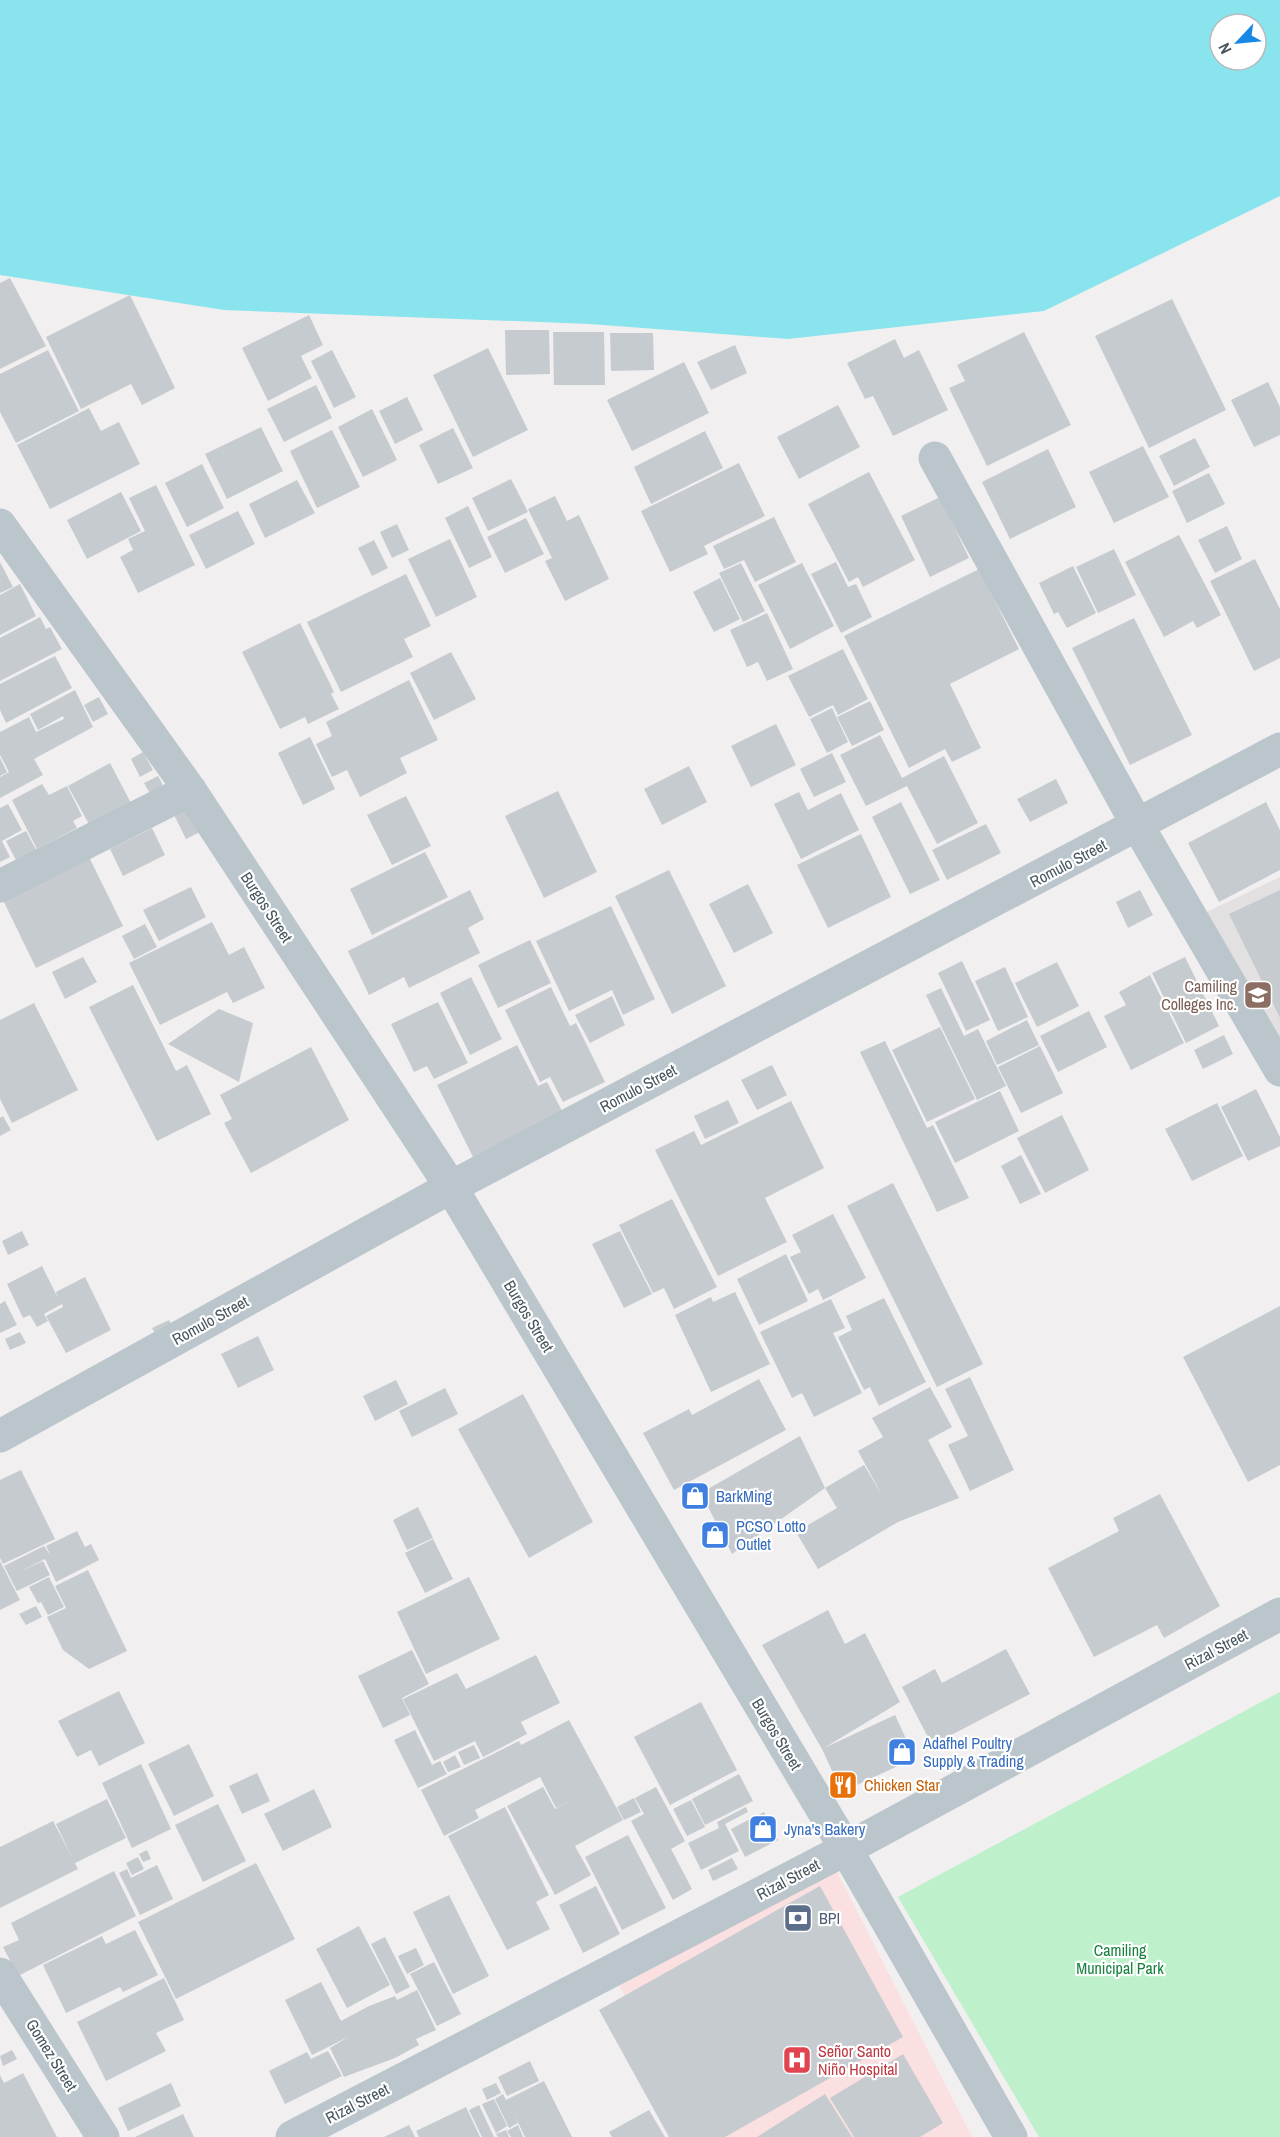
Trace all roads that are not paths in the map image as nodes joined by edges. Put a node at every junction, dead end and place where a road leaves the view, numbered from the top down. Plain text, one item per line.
1 (935, 458) dead end
2 (0, 525) edge
3 (1280, 749) edge
4 (190, 790) junction
5 (1138, 826) junction
6 (0, 886) edge
7 (1280, 1070) edge
8 (451, 1186) junction
9 (0, 1436) edge
10 (1280, 1614) edge
11 (846, 1849) junction
12 (0, 1974) edge
13 (103, 2137) edge
14 (292, 2137) edge
15 (1011, 2137) edge

1 - 5 street
2 - 4 street, Burgos Street
3 - 5 street, Romulo Street
4 - 6 street
4 - 8 street, Burgos Street
5 - 7 street
5 - 8 street, Romulo Street
8 - 9 street, Romulo Street
8 - 11 street, Burgos Street
10 - 11 street, Rizal Street
11 - 14 street, Rizal Street
11 - 15 street, Burgos Street
12 - 13 street, Gomez Street

